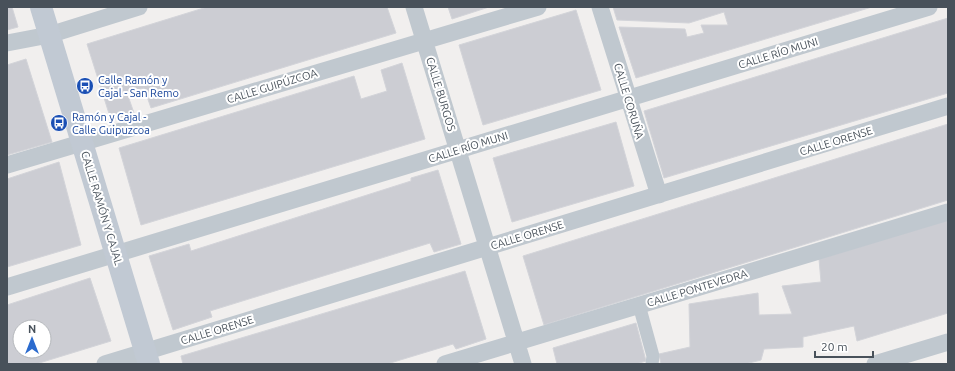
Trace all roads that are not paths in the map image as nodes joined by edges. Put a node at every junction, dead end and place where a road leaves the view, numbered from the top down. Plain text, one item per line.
1 (40, 7) edge
2 (139, 7) edge
3 (414, 7) edge
4 (538, 7) edge
5 (600, 7) edge
6 (929, 7) edge
7 (49, 35) junction
8 (424, 41) junction
9 (7, 44) edge
10 (628, 98) junction
11 (948, 106) edge
12 (82, 144) junction
13 (458, 150) junction
14 (7, 165) edge
15 (659, 195) junction
16 (948, 212) edge
17 (487, 247) junction
18 (116, 254) junction
19 (7, 287) edge
20 (639, 305) junction
21 (516, 342) junction
22 (948, 342) edge
23 (148, 358) edge
24 (105, 364) edge
25 (446, 364) edge
26 (523, 364) edge
27 (652, 364) edge
28 (875, 364) edge

1 - 7 main road, CALLE RAMÓN Y CAJAL
2 - 7 street
3 - 8 street, CALLE BURGOS
4 - 8 street, CALLE GUIPÚZCOA
5 - 10 street, CALLE CORUÑA
6 - 10 street, CALLE RÍO MUNI
7 - 9 street
7 - 12 main road, CALLE RAMÓN Y CAJAL
8 - 12 street, CALLE GUIPÚZCOA
8 - 13 street, CALLE BURGOS
10 - 13 street, CALLE RÍO MUNI
10 - 15 street, CALLE CORUÑA
11 - 15 street, CALLE ORENSE
12 - 14 street, CALLE GUIPÚZCOA
12 - 18 main road, CALLE RAMÓN Y CAJAL
13 - 17 street, CALLE BURGOS
13 - 18 street, CALLE RÍO MUNI
15 - 17 street, CALLE ORENSE
16 - 20 street, CALLE PONTEVEDRA
17 - 21 street, CALLE BURGOS
17 - 23 street, CALLE ORENSE
18 - 19 street, CALLE RÍO MUNI
18 - 23 main road, CALLE RAMÓN Y CAJAL
20 - 21 street, CALLE PONTEVEDRA
20 - 27 street
21 - 25 street, CALLE PONTEVEDRA
21 - 26 street, CALLE BURGOS
22 - 28 street
23 - 24 street, CALLE ORENSE

